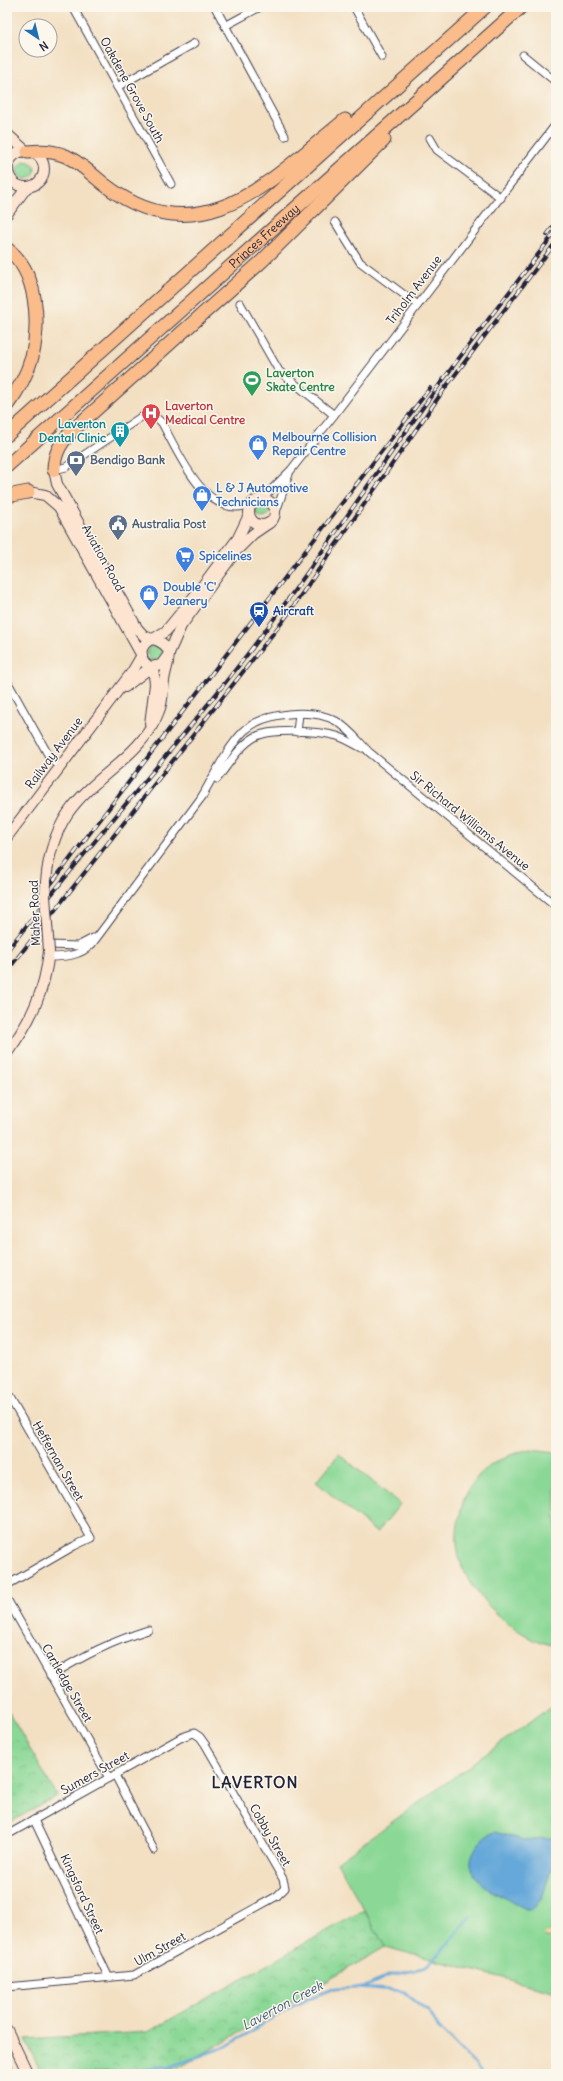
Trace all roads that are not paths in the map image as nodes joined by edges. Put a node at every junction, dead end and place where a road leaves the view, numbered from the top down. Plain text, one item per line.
1 (74, 7) edge
2 (215, 7) edge
3 (260, 7) edge
4 (354, 7) edge
5 (485, 7) edge
6 (521, 7) edge
7 (225, 26) junction
8 (195, 43) dead end
9 (475, 48) junction
10 (523, 55) dead end
11 (430, 56) junction
12 (382, 57) dead end
13 (556, 82) edge
14 (117, 86) junction
15 (556, 124) edge
16 (7, 134) edge
17 (285, 136) dead end
18 (430, 138) dead end
19 (28, 152) junction
20 (7, 169) edge
21 (171, 184) dead end
22 (27, 187) junction
23 (501, 198) junction
24 (7, 214) edge
25 (335, 222) dead end
26 (7, 249) edge
27 (240, 303) dead end
28 (418, 305) junction
29 (7, 405) edge
30 (334, 415) junction
31 (7, 435) edge
32 (7, 466) edge
33 (54, 470) junction
34 (291, 470) junction
35 (28, 492) joint
36 (7, 496) edge
37 (262, 499) junction
38 (247, 511) junction
39 (78, 519) junction
40 (272, 519) junction
41 (71, 528) junction
42 (111, 591) junction
43 (153, 639) junction
44 (169, 654) junction
45 (142, 655) junction
46 (152, 667) junction
47 (7, 681) edge
48 (108, 703) junction
49 (299, 714) junction
50 (150, 728) junction
51 (297, 732) junction
52 (370, 752) junction
53 (60, 768) junction
54 (201, 798) junction
55 (7, 837) edge
56 (556, 906) edge
57 (102, 930) junction
58 (50, 950) junction
59 (7, 1053) edge
60 (7, 1393) edge
61 (7, 1585) edge
62 (7, 1599) edge
63 (148, 1630) dead end
64 (50, 1676) junction
65 (194, 1734) joint
66 (112, 1777) junction
67 (34, 1820) junction
68 (7, 1835) edge
69 (154, 1850) dead end
70 (285, 1888) joint
71 (109, 1978) junction
72 (7, 1987) edge
73 (7, 2030) edge
74 (26, 2070) edge

1 - 14 street, Oakdene Grove South
2 - 7 street
3 - 7 street
4 - 12 street
5 - 11 highway, Princes Freeway
6 - 9 highway, Princes Freeway
7 - 17 street
8 - 14 street
9 - 32 highway, Princes Freeway
9 - 33 highway
10 - 13 street
11 - 19 highway
11 - 31 highway, Princes Freeway
14 - 21 street, Oakdene Grove South
15 - 23 street, Triholm Avenue
16 - 19 street
18 - 23 street
19 - 20 street
19 - 22 street
20 - 22 street
22 - 24 street
23 - 28 street, Triholm Avenue
25 - 28 street
26 - 29 highway
27 - 30 street
28 - 30 street, Triholm Avenue
30 - 34 street, Triholm Avenue
33 - 38 street
33 - 39 street, Aviation Road
34 - 37 street, Triholm Avenue
34 - 40 street, Triholm Avenue
35 - 36 highway
35 - 41 street, Aviation Road
37 - 38 street
37 - 40 street
38 - 40 street
38 - 43 street
39 - 41 street
39 - 42 street, Aviation Road
40 - 44 street
41 - 42 street, Aviation Road
42 - 43 street, Aviation Road
42 - 45 street, Aviation Road
43 - 44 street
43 - 45 street
44 - 46 street
44 - 50 street, Maher Road
45 - 46 street
45 - 48 street, Railway Avenue
46 - 48 street, Railway Avenue
46 - 50 street, Maher Road
47 - 53 street
48 - 53 street, Railway Avenue
49 - 51 street
49 - 52 street, Sir Richard Williams Avenue
49 - 54 street, Sir Richard Williams Avenue
50 - 58 street, Maher Road, bridge
51 - 52 street, Sir Richard Williams Avenue
51 - 54 street, Sir Richard Williams Avenue
52 - 56 street, Sir Richard Williams Avenue
53 - 55 street, Railway Avenue
54 - 57 street, Sir Richard Williams Avenue
57 - 58 street, Sir Richard Williams Avenue
57 - 58 street, Sir Richard Williams Avenue
58 - 59 street, Maher Road
60 - 61 street, Heffernan Street
62 - 64 street, Cartledge Street
63 - 64 street
64 - 66 street, Cartledge Street
65 - 66 street, Sumers Street
65 - 70 street, Cobby Street
66 - 67 street, Sumers Street
66 - 69 street, Cartledge Street
67 - 68 street, Sumers Street
67 - 71 street, Kingsford Street
70 - 71 street, Ulm Street
71 - 72 street, Ulm Street
73 - 74 street

